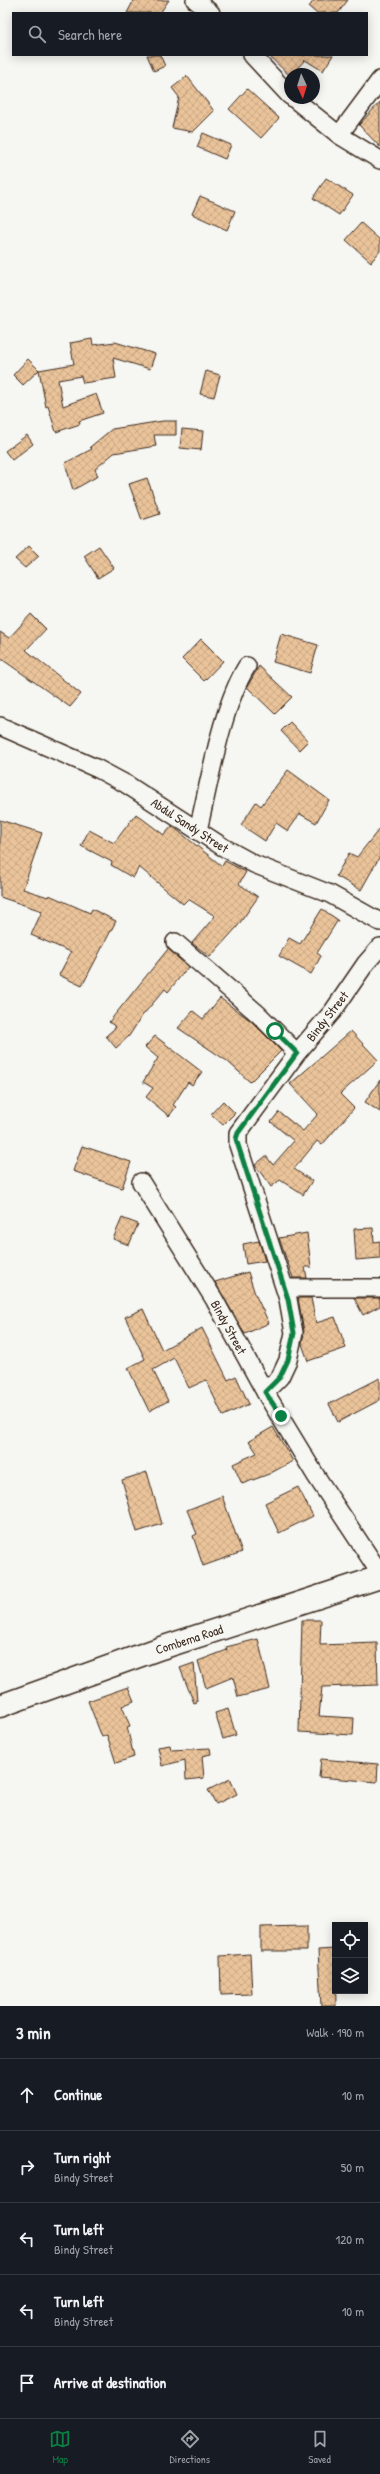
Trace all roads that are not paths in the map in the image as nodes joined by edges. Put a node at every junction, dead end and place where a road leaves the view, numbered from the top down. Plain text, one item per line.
1 (195, 0) edge
2 (210, 12) edge
3 (253, 56) edge
4 (380, 80) edge
5 (284, 89) edge
6 (301, 104) edge
7 (339, 135) junction
8 (380, 160) edge
9 (247, 666) dead end
10 (0, 726) edge
11 (198, 830) junction
12 (380, 922) edge
13 (175, 942) dead end
14 (380, 947) edge
15 (297, 1053) junction
16 (141, 1182) dead end
17 (285, 1288) junction
18 (380, 1288) edge
19 (265, 1392) junction
20 (380, 1573) edge
21 (380, 1577) edge
22 (0, 1706) edge

1 - 2 street
3 - 5 street
4 - 7 street
6 - 7 street
7 - 8 street
9 - 11 street
10 - 11 street, Abdul Sandy Street
11 - 12 street, Abdul Sandy Street
13 - 15 street
14 - 15 street, Bindy Street
15 - 17 street, Bindy Street
16 - 19 street, Bindy Street
17 - 18 street
17 - 19 street, Bindy Street
19 - 20 street, Bindy Street
21 - 22 street, Combema Road

